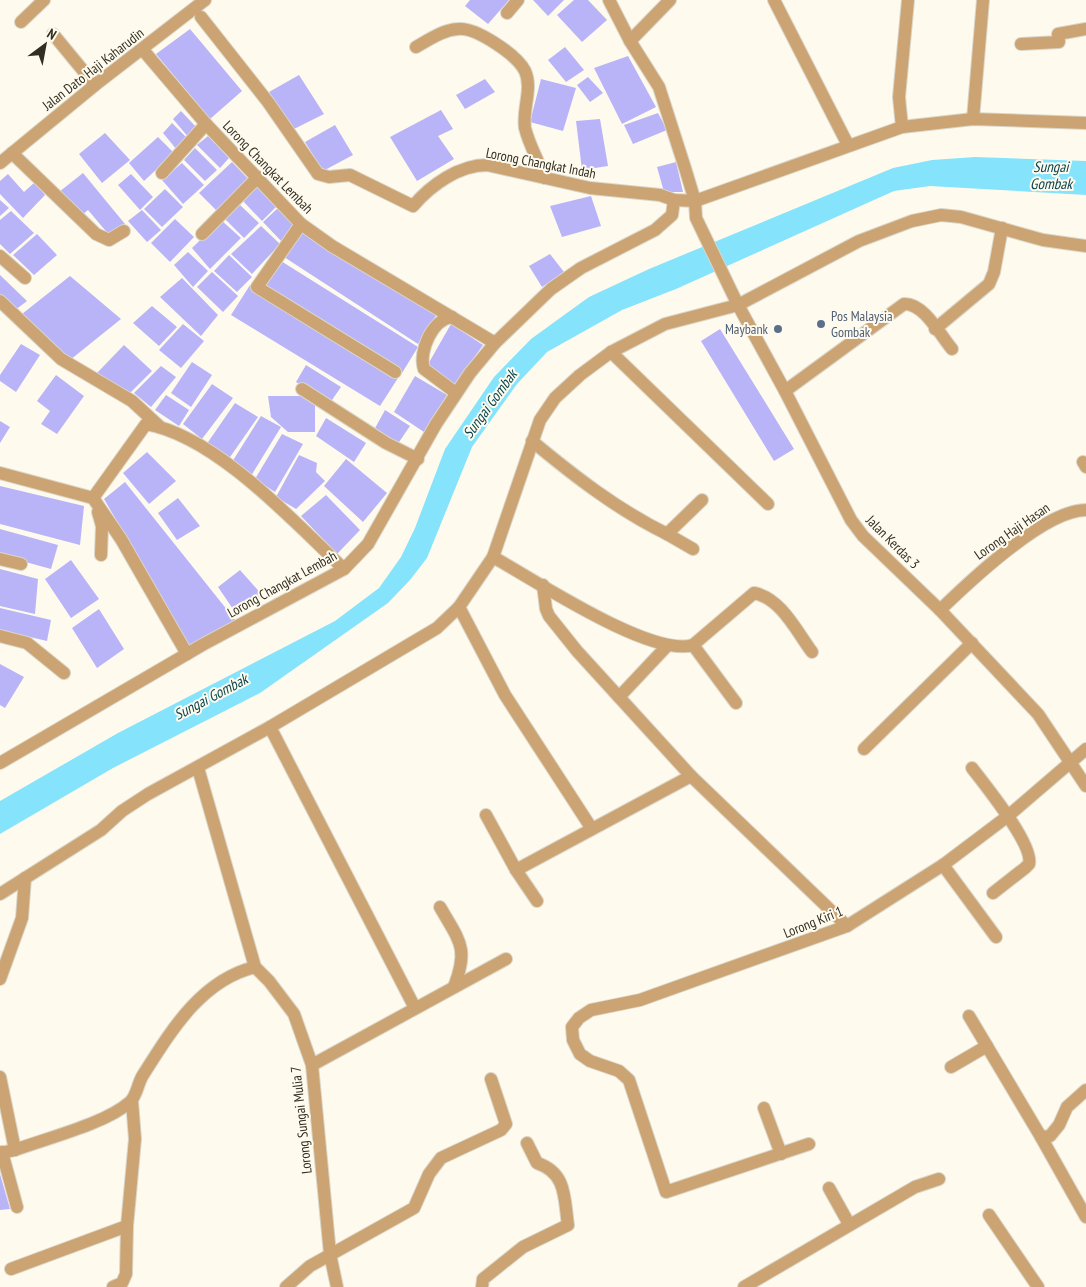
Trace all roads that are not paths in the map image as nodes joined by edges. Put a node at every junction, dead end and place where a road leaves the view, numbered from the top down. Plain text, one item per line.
1 (44, 0) edge
2 (205, 0) edge
3 (518, 0) edge
4 (608, 0) edge
5 (670, 0) edge
6 (774, 0) edge
7 (908, 0) edge
8 (983, 0) edge
9 (194, 9) edge
10 (507, 12) dead end
11 (21, 22) dead end
12 (1086, 29) edge
13 (52, 34) dead end
14 (630, 41) junction
15 (1020, 44) dead end
16 (416, 47) dead end
17 (143, 50) junction
18 (95, 85) junction
19 (973, 119) junction
20 (1086, 123) edge
21 (206, 124) junction
22 (902, 127) junction
23 (848, 145) junction
24 (12, 153) junction
25 (0, 163) edge
26 (162, 174) dead end
27 (258, 178) junction
28 (545, 178) junction
29 (674, 200) junction
30 (695, 201) junction
31 (301, 224) junction
32 (1002, 228) junction
33 (124, 231) dead end
34 (202, 234) dead end
35 (1086, 246) edge
36 (0, 256) edge
37 (25, 278) dead end
38 (0, 301) edge
39 (738, 305) junction
40 (452, 317) junction
41 (936, 329) junction
42 (495, 343) junction
43 (952, 349) dead end
44 (611, 352) junction
45 (395, 372) dead end
46 (302, 389) dead end
47 (785, 392) junction
48 (456, 393) junction
49 (160, 427) junction
50 (532, 440) junction
51 (418, 459) junction
52 (0, 473) edge
53 (93, 498) junction
54 (702, 500) dead end
55 (768, 504) dead end
56 (1086, 510) edge
57 (667, 534) junction
58 (693, 549) dead end
59 (101, 555) dead end
60 (493, 557) junction
61 (0, 559) edge
62 (21, 564) dead end
63 (344, 570) junction
64 (543, 585) junction
65 (459, 607) junction
66 (940, 610) junction
67 (0, 636) edge
68 (972, 643) junction
69 (667, 646) junction
70 (693, 646) junction
71 (812, 652) dead end
72 (187, 654) junction
73 (64, 674) dead end
74 (619, 698) junction
75 (736, 703) dead end
76 (270, 727) junction
77 (864, 749) dead end
78 (1086, 749) edge
79 (1069, 762) junction
80 (0, 763) edge
81 (198, 768) junction
82 (972, 768) dead end
83 (691, 776) junction
84 (1086, 786) edge
85 (486, 815) dead end
86 (1008, 816) junction
87 (592, 829) junction
88 (943, 865) junction
89 (516, 870) junction
90 (25, 878) junction
91 (993, 893) dead end
92 (0, 894) edge
93 (537, 901) dead end
94 (440, 907) dead end
95 (847, 926) junction
96 (996, 938) dead end
97 (506, 959) dead end
98 (255, 967) junction
99 (0, 979) edge
100 (454, 987) junction
101 (415, 1008) junction
102 (969, 1016) dead end
103 (987, 1046) junction
104 (312, 1065) junction
105 (951, 1067) dead end
106 (0, 1077) edge
107 (491, 1079) dead end
108 (1086, 1090) edge
109 (132, 1101) junction
110 (764, 1108) dead end
111 (1041, 1137) junction
112 (527, 1143) dead end
113 (810, 1144) dead end
114 (6, 1152) edge
115 (781, 1154) junction
116 (939, 1179) dead end
117 (829, 1188) dead end
118 (17, 1207) dead end
119 (989, 1215) dead end
120 (1086, 1218) edge
121 (849, 1224) junction
122 (127, 1226) junction
123 (330, 1254) junction
124 (11, 1269) dead end
125 (113, 1287) edge
126 (286, 1287) edge
127 (337, 1287) edge
128 (482, 1287) edge
129 (744, 1287) edge
130 (1038, 1287) edge

1 - 11 street
2 - 9 street, Jalan Dato Haji Kaharudin
3 - 10 street
4 - 14 street
5 - 14 street
6 - 23 street
7 - 22 street
8 - 19 street
9 - 17 street, Jalan Dato Haji Kaharudin
9 - 28 street, Lorong Changkat Indah
12 - 15 street
13 - 18 street
14 - 30 street
16 - 28 street
17 - 18 street, Jalan Dato Haji Kaharudin
17 - 21 street, Lorong Changkat Lembah
18 - 24 street, Jalan Dato Haji Kaharudin
19 - 20 street
19 - 22 street
21 - 26 street
21 - 27 street, Lorong Changkat Lembah
22 - 23 street
23 - 30 street
24 - 25 street, Jalan Dato Haji Kaharudin
24 - 33 street
27 - 31 street, Lorong Changkat Lembah
27 - 34 street
28 - 29 street, Lorong Changkat Indah
29 - 30 street, Lorong Changkat Indah
29 - 42 street, Lorong Changkat Lembah
30 - 39 street, Jalan Kerdas 3
31 - 40 street, Lorong Changkat Lembah
31 - 45 street
32 - 35 street
32 - 39 street
32 - 41 street
36 - 37 street
38 - 49 street
39 - 44 street
39 - 47 street, Jalan Kerdas 3
40 - 42 street, Lorong Changkat Lembah
40 - 48 street
41 - 43 street
41 - 47 street
42 - 48 street, Lorong Changkat Lembah
44 - 50 street
44 - 55 street
46 - 51 street
47 - 66 street, Jalan Kerdas 3
48 - 51 street, Lorong Changkat Lembah
49 - 53 street
49 - 63 street
50 - 57 street
50 - 60 street
51 - 63 street, Lorong Changkat Lembah
52 - 53 street
53 - 59 street
53 - 72 street
54 - 57 street
56 - 66 street, Lorong Haji Hasan
57 - 58 street
60 - 64 street
60 - 65 street
61 - 62 street
63 - 72 street, Lorong Changkat Lembah
64 - 69 street
64 - 74 street
65 - 76 street
65 - 87 street
66 - 68 street, Jalan Kerdas 3
67 - 73 street
68 - 77 street
68 - 79 street, Jalan Kerdas 3
69 - 70 street
69 - 74 street
70 - 71 street
70 - 75 street
72 - 80 street, Lorong Changkat Lembah
74 - 83 street
76 - 81 street
76 - 101 street
78 - 79 street, Lorong Kiri 1
79 - 84 street, Jalan Kerdas 3
79 - 86 street, Lorong Kiri 1
81 - 90 street
81 - 98 street
82 - 86 street
83 - 87 street
83 - 95 street
85 - 89 street
86 - 88 street, Lorong Kiri 1
86 - 91 street
87 - 89 street
88 - 95 street, Lorong Kiri 1
88 - 96 street
89 - 93 street
90 - 92 street
90 - 99 street
94 - 100 street
95 - 115 street, Lorong Kiri 1
97 - 100 street
98 - 104 street, Lorong Sungai Mulia 7
98 - 109 street
100 - 101 street
101 - 104 street
102 - 103 street
103 - 105 street
103 - 111 street
104 - 123 street, Lorong Sungai Mulia 7
106 - 114 street
107 - 123 street
108 - 111 street
109 - 114 street
109 - 122 street
110 - 115 street
111 - 120 street
112 - 128 street
113 - 115 street
114 - 118 street
116 - 121 street
117 - 121 street
119 - 130 street
121 - 129 street
122 - 124 street
122 - 125 street
123 - 126 street
123 - 127 street, Lorong Sungai Mulia 7

